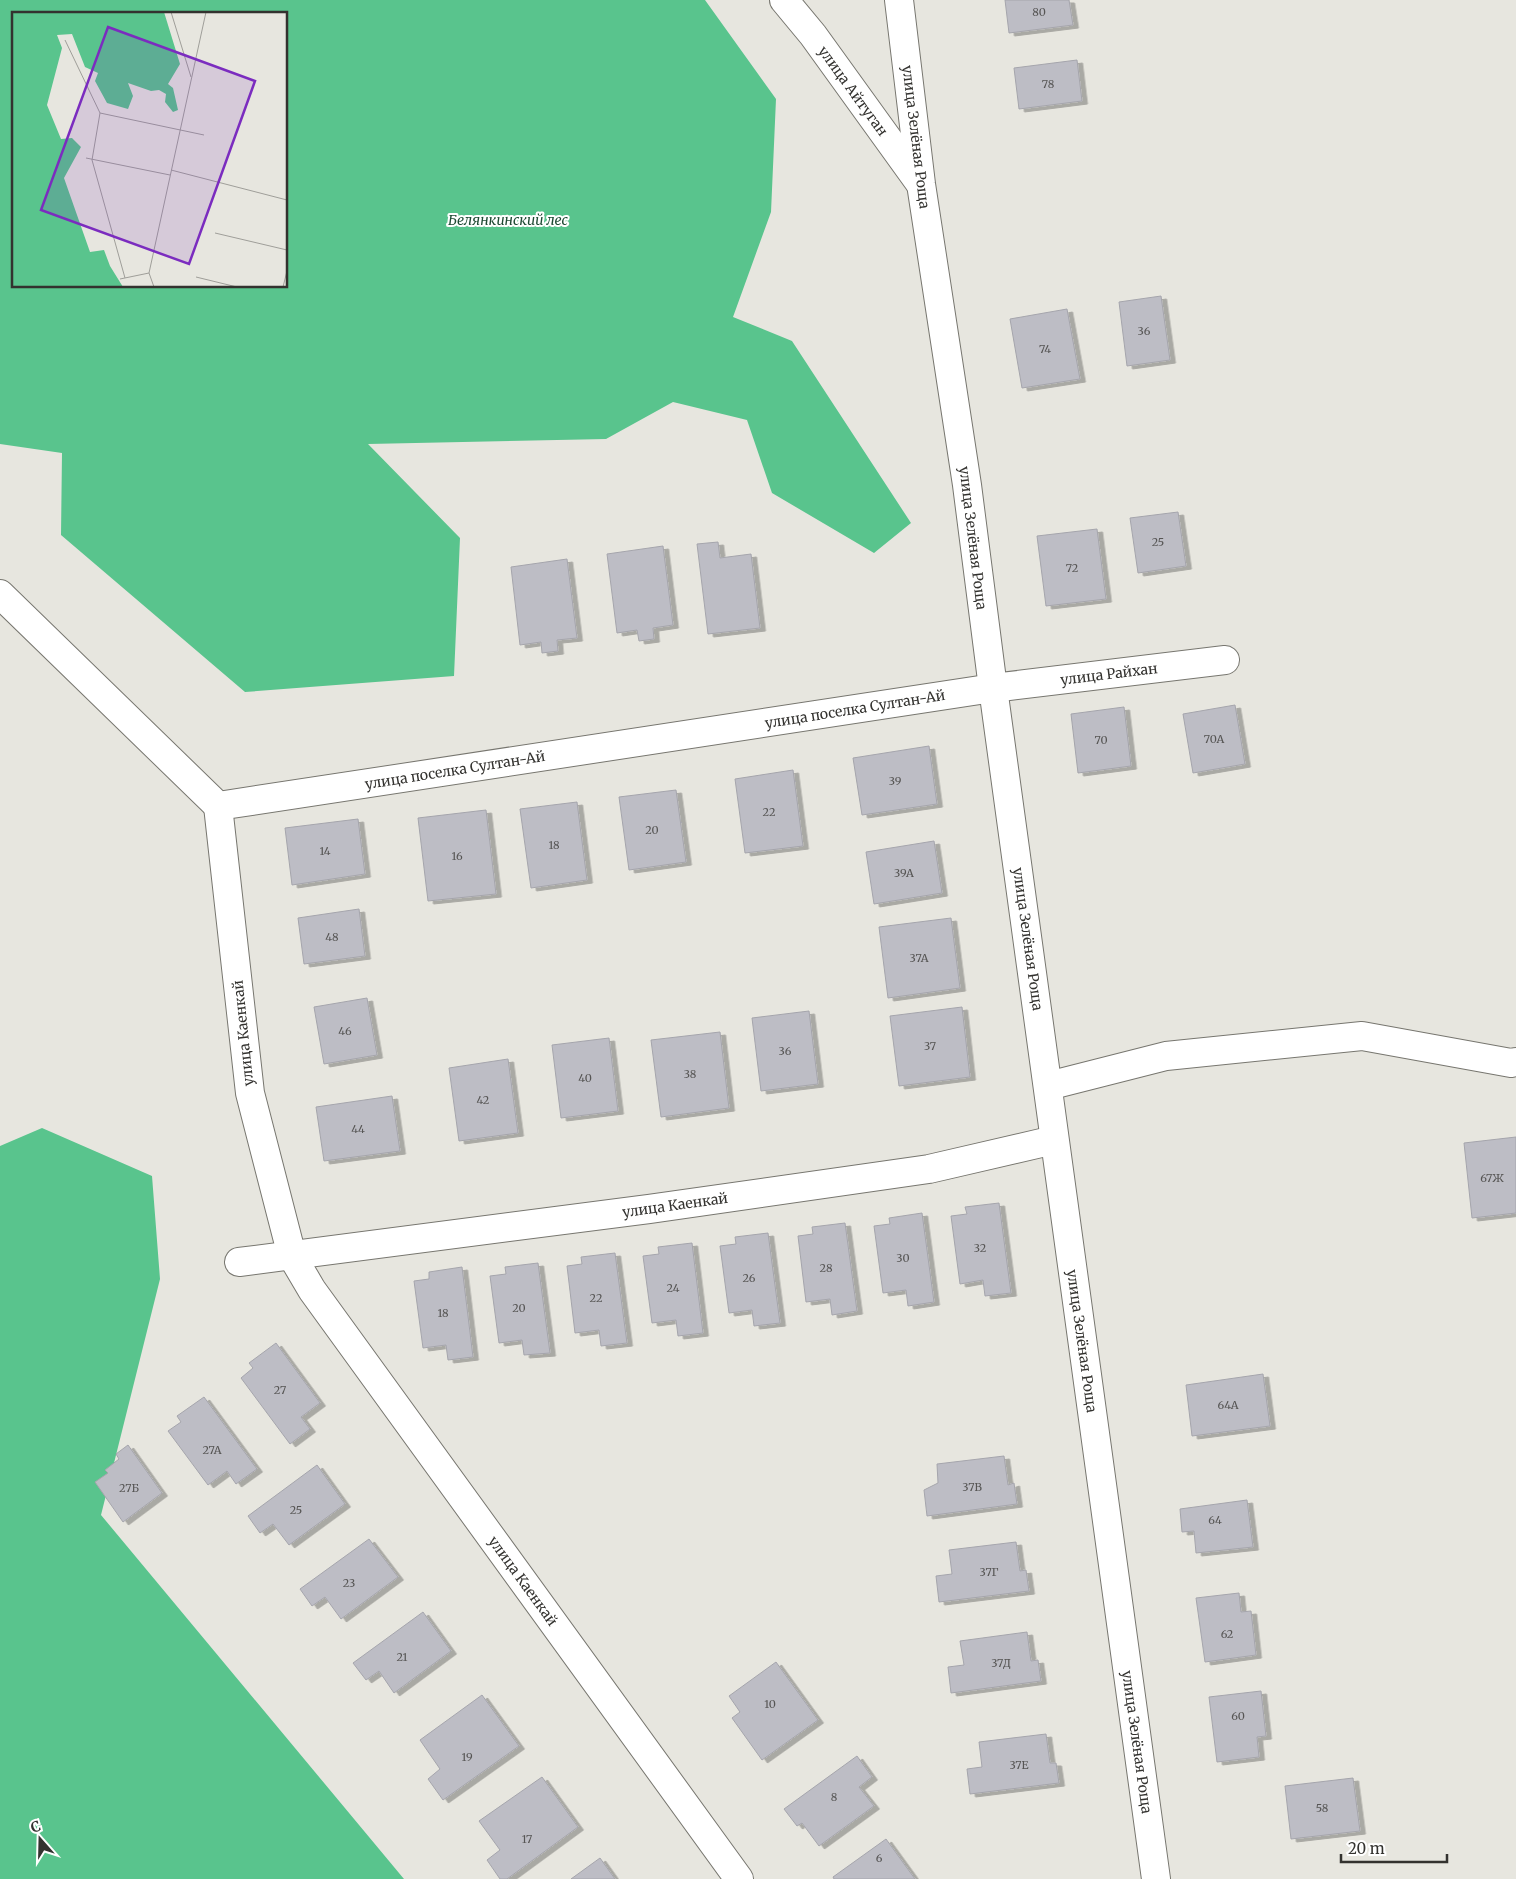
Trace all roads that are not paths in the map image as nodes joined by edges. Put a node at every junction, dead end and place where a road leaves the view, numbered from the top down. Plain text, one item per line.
1 (784, 0) edge
2 (899, 0) edge
3 (921, 184) junction
4 (0, 594) edge
5 (1225, 660) dead end
6 (992, 688) junction
7 (218, 806) junction
8 (1516, 1062) edge
9 (1048, 1086) junction
10 (1054, 1140) junction
11 (292, 1256) junction
12 (239, 1262) dead end
13 (738, 1879) edge
14 (1156, 1879) edge

1 - 3 street, улица Айтуган
2 - 3 street, улица Зелёная Роща
3 - 6 street, улица Зелёная Роща
4 - 7 street
5 - 6 street, улица Райхан
6 - 7 street, улица поселка Султан-Ай
6 - 9 street, улица Зелёная Роща
7 - 11 street, улица Каенкай
8 - 9 street
9 - 10 street, улица Зелёная Роща
10 - 11 street, улица Каенкай
10 - 14 street, улица Зелёная Роща
11 - 12 street, улица Каенкай
11 - 13 street, улица Каенкай

